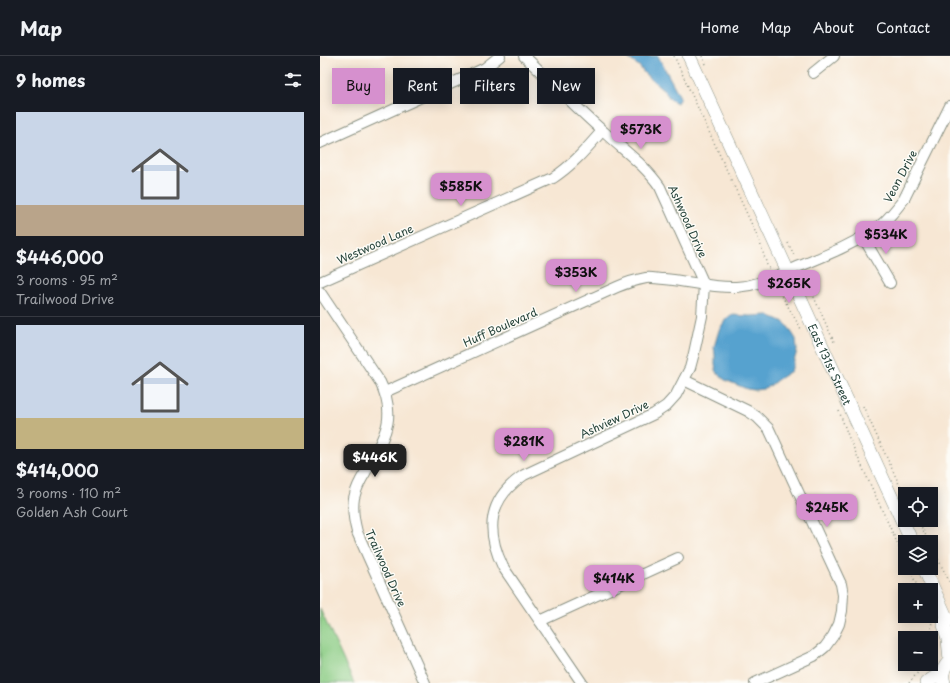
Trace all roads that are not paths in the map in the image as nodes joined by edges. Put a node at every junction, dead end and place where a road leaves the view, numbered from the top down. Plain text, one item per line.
1 (500, 56) edge
2 (524, 56) edge
3 (689, 56) edge
4 (834, 56) edge
5 (813, 73) dead end
6 (950, 106) edge
7 (602, 131) junction
8 (320, 143) edge
9 (863, 237) junction
10 (788, 271) junction
11 (320, 282) edge
12 (890, 283) dead end
13 (704, 284) junction
14 (320, 292) edge
15 (684, 380) junction
16 (385, 392) junction
17 (909, 535) edge
18 (678, 558) dead end
19 (927, 575) edge
20 (948, 618) edge
21 (540, 621) junction
22 (947, 669) edge
23 (425, 683) edge
24 (582, 683) edge
25 (755, 683) edge
26 (926, 683) edge

1 - 8 street
2 - 7 street, Ashwood Drive
3 - 10 street, East 131st Street
4 - 5 street
6 - 9 street, Veon Drive
7 - 11 street, Westwood Lane
7 - 13 street, Ashwood Drive
9 - 10 street, Veon Drive
9 - 12 street
10 - 13 street, Huff Boulevard
10 - 17 street, East 131st Street
13 - 15 street, Ashview Drive
13 - 16 street, Huff Boulevard
14 - 16 street, Trailwood Drive
15 - 21 street, Ashview Drive
15 - 25 street
16 - 23 street, Trailwood Drive
18 - 21 street
19 - 20 street
20 - 22 street
21 - 24 street, Ashview Drive
22 - 26 street

